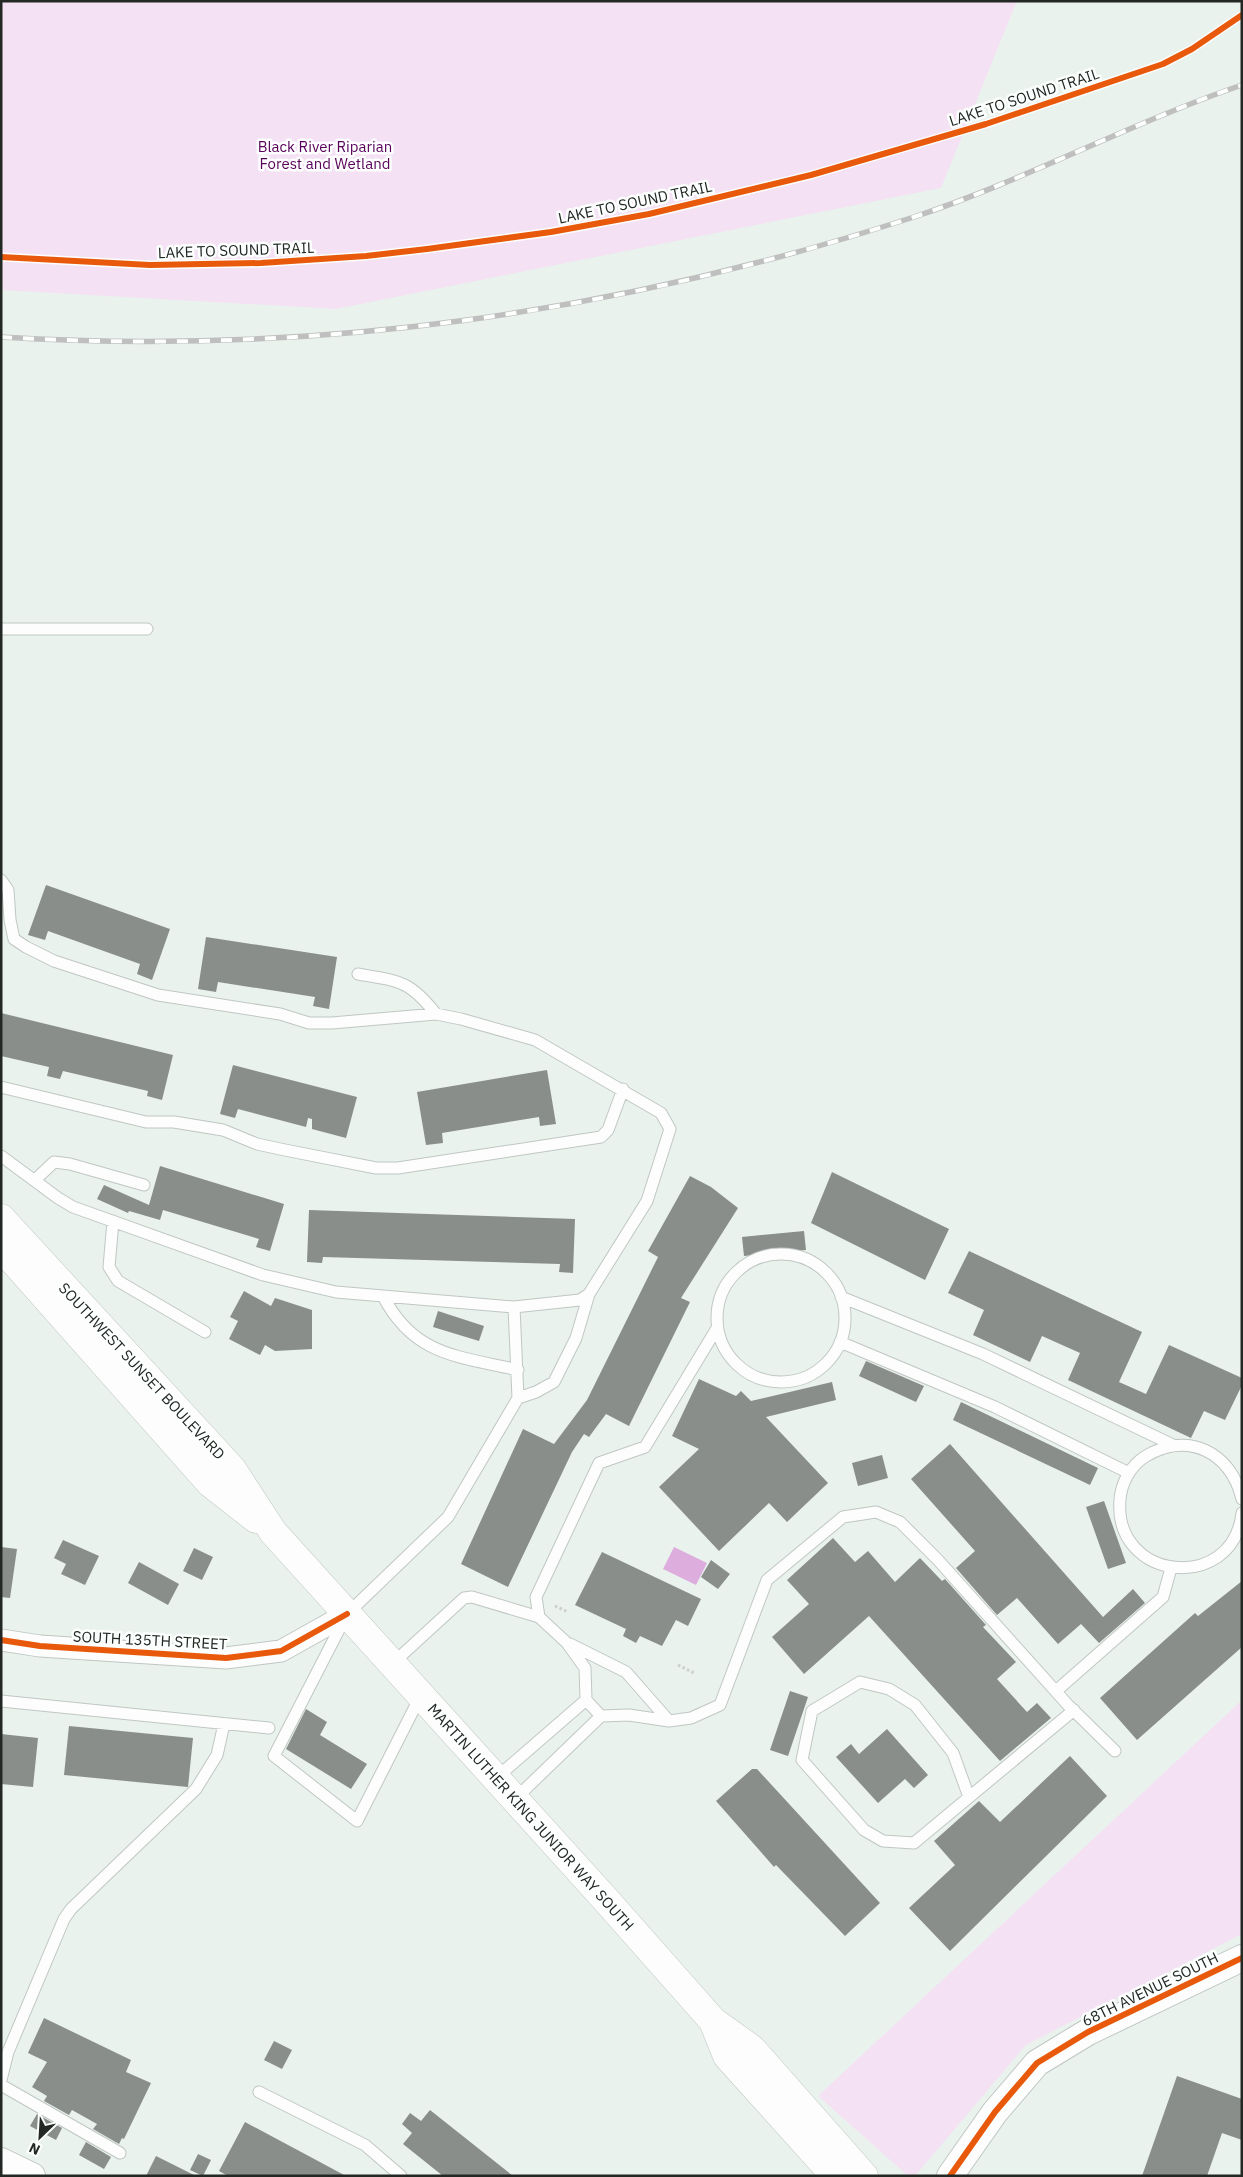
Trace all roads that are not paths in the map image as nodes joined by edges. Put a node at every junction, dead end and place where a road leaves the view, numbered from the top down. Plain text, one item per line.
1 (1, 629) edge
2 (147, 629) dead end
3 (1, 880) edge
4 (358, 974) dead end
5 (436, 1014) junction
6 (1, 1087) edge
7 (623, 1090) junction
8 (1, 1156) edge
9 (35, 1180) junction
10 (144, 1185) dead end
11 (1, 1218) edge
12 (113, 1221) junction
13 (1, 1247) edge
14 (589, 1294) junction
15 (383, 1296) junction
16 (841, 1297) junction
17 (514, 1307) junction
18 (717, 1328) junction
19 (205, 1332) dead end
20 (840, 1342) junction
21 (518, 1370) junction
22 (518, 1398) junction
23 (1173, 1445) junction
24 (1129, 1473) junction
25 (1242, 1499) edge
26 (1242, 1513) edge
27 (273, 1532) junction
28 (1171, 1568) junction
29 (347, 1614) junction
30 (539, 1617) junction
31 (1, 1640) edge
32 (568, 1643) junction
33 (392, 1664) junction
34 (1056, 1692) junction
35 (421, 1695) junction
36 (586, 1700) junction
37 (1, 1701) edge
38 (1074, 1710) junction
39 (601, 1716) junction
40 (669, 1721) junction
41 (224, 1724) junction
42 (269, 1728) dead end
43 (1115, 1751) dead end
44 (496, 1778) junction
45 (969, 1797) junction
46 (515, 1799) junction
47 (1242, 1958) edge
48 (713, 2021) junction
49 (1, 2080) edge
50 (1, 2085) edge
51 (259, 2092) dead end
52 (120, 2153) dead end
53 (1, 2161) edge
54 (32, 2176) edge
55 (401, 2176) edge
56 (835, 2176) edge
57 (864, 2176) edge
58 (950, 2176) edge

1 - 2 lane
3 - 5 lane
4 - 5 lane
5 - 7 lane
6 - 7 lane
7 - 14 lane
8 - 9 lane
9 - 10 lane
9 - 12 lane
11 - 27 main road, SOUTHWEST SUNSET BOULEVARD
12 - 15 lane
12 - 19 lane
13 - 27 main road, SOUTHWEST SUNSET BOULEVARD
14 - 17 lane
14 - 22 lane
15 - 17 lane
15 - 21 lane
16 - 18 lane
16 - 20 lane
16 - 23 lane
17 - 21 lane
18 - 20 lane
18 - 30 lane
20 - 24 lane
21 - 22 lane
22 - 29 lane
23 - 24 lane
23 - 25 lane
24 - 28 lane
26 - 28 lane
27 - 29 main road, SOUTHWEST SUNSET BOULEVARD
28 - 34 lane
29 - 31 street, SOUTH 135TH STREET
29 - 33 main road, MARTIN LUTHER KING JUNIOR WAY SOUTH
29 - 35 lane
30 - 32 lane
30 - 33 lane
32 - 36 lane
32 - 40 lane
33 - 35 main road, MARTIN LUTHER KING JUNIOR WAY SOUTH
34 - 38 lane
34 - 40 lane
35 - 44 main road, MARTIN LUTHER KING JUNIOR WAY SOUTH
36 - 39 lane
36 - 44 lane
37 - 41 lane
38 - 43 lane
38 - 45 lane
39 - 40 lane
39 - 46 lane
41 - 42 lane
41 - 49 lane
44 - 46 main road, MARTIN LUTHER KING JUNIOR WAY SOUTH
45 - 45 lane
46 - 48 main road, MARTIN LUTHER KING JUNIOR WAY SOUTH
47 - 58 street, 68TH AVENUE SOUTH
48 - 56 main road, MARTIN LUTHER KING JUNIOR WAY SOUTH
48 - 57 main road, MARTIN LUTHER KING JUNIOR WAY SOUTH
50 - 52 lane
51 - 55 lane
53 - 54 street

